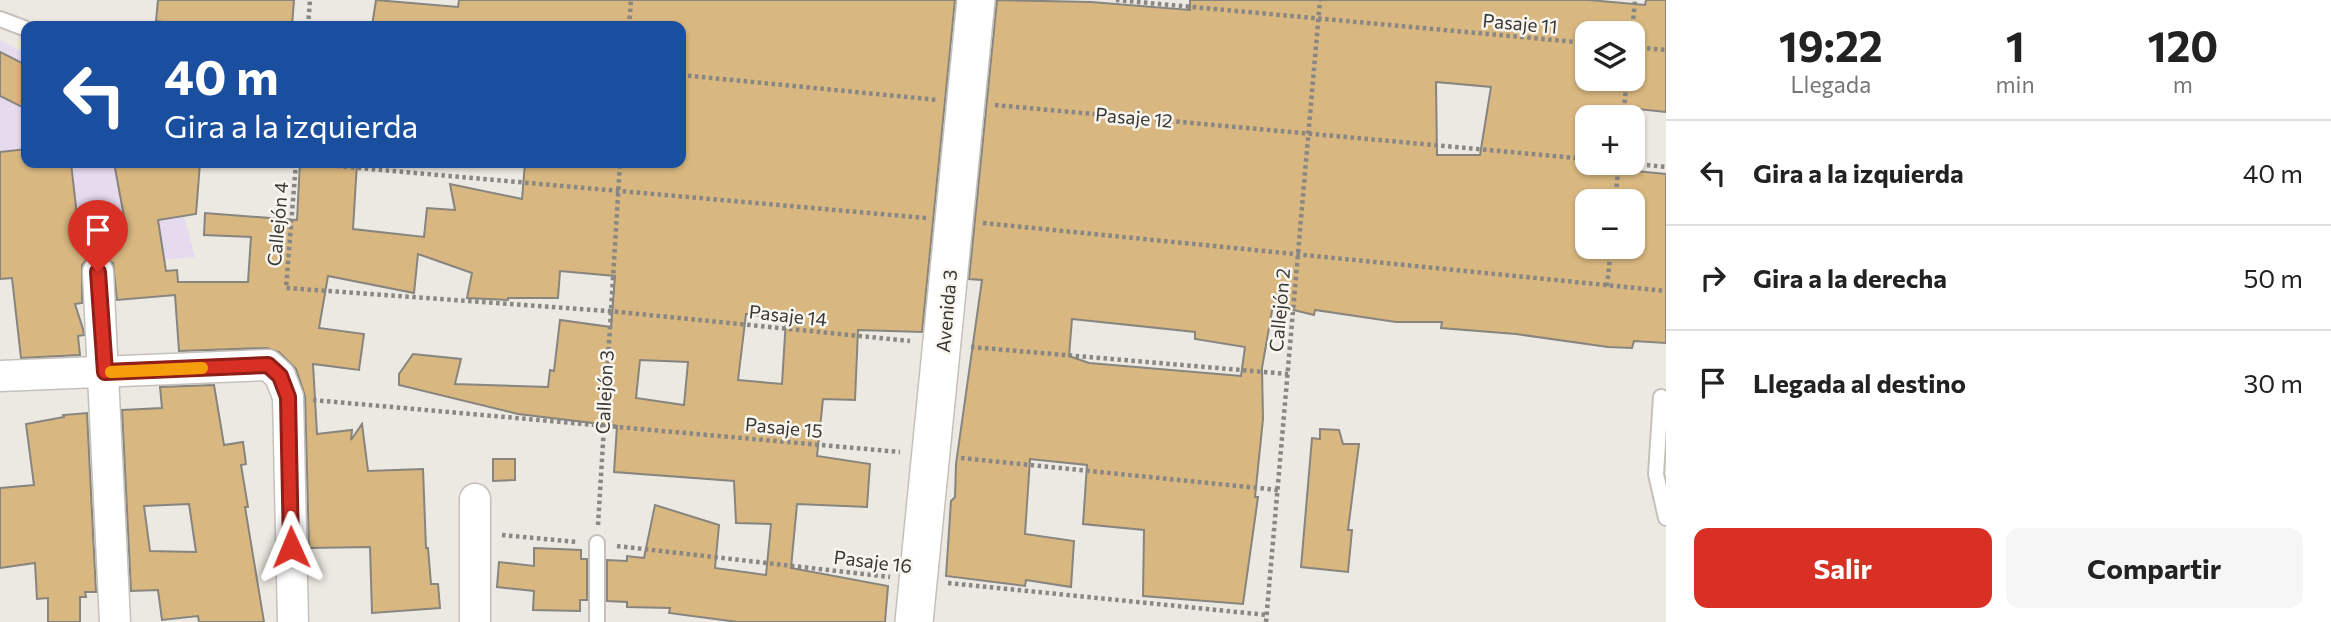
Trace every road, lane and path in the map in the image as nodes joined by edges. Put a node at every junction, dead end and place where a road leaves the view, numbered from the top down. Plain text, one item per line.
1 (310, 0) edge
2 (631, 0) edge
3 (975, 0) edge
4 (1116, 0) edge
5 (1320, 0) edge
6 (1635, 0) edge
7 (1318, 18) junction
8 (0, 19) edge
9 (308, 21) edge
10 (629, 21) edge
11 (1633, 21) edge
12 (21, 27) edge
13 (1575, 42) edge
14 (1645, 48) edge
15 (1666, 50) edge
16 (686, 75) edge
17 (968, 103) junction
18 (1308, 132) junction
19 (1575, 158) edge
20 (1645, 165) edge
21 (1666, 167) edge
22 (296, 168) edge
23 (620, 168) edge
24 (1610, 259) edge
25 (98, 272) dead end
26 (1607, 286) dead end
27 (286, 288) joint
28 (609, 312) junction
29 (943, 345) junction
30 (105, 372) junction
31 (1288, 374) junction
32 (0, 376) edge
33 (288, 397) junction
34 (1661, 397) dead end
35 (602, 424) junction
36 (932, 455) junction
37 (1278, 490) junction
38 (475, 499) dead end
39 (1666, 518) edge
40 (475, 533) junction
41 (597, 543) junction
42 (918, 580) junction
43 (1267, 615) junction
44 (115, 622) edge
45 (293, 622) edge
46 (475, 622) edge
47 (597, 622) edge
48 (914, 622) edge
49 (1266, 622) edge

1 - 9 path
2 - 10 path
3 - 17 street, Avenida 3
4 - 7 path, Pasaje 11
5 - 7 path, Callejón 2
6 - 11 path
7 - 13 path, Pasaje 11
7 - 18 path, Callejón 2
8 - 12 lane
14 - 15 path
16 - 17 path, Pasaje 12
17 - 18 path, Pasaje 12
17 - 29 street, Avenida 3
18 - 19 path, Pasaje 12
18 - 31 path, Callejón 2
20 - 21 path
22 - 27 path, Callejón 4
23 - 28 path, Callejón 3
24 - 26 path
25 - 30 street
27 - 28 path, Pasaje 14
28 - 29 path, Pasaje 14
28 - 35 path, Callejón 3
29 - 31 path, Pasaje 14
29 - 36 street, Avenida 3
30 - 32 street
30 - 33 street
30 - 44 street
31 - 37 path, Callejón 2
33 - 35 path, Pasaje 15
33 - 45 street
34 - 39 lane
35 - 36 path, Pasaje 15
35 - 41 path, Callejón 3
36 - 37 path, Pasaje 15
36 - 42 street, Avenida 3
37 - 43 path, Callejón 2
38 - 40 street
40 - 41 path, Pasaje 16
40 - 46 street
41 - 42 path, Pasaje 16
41 - 47 lane
42 - 43 path, Pasaje 16
42 - 48 street, Avenida 3
43 - 49 path, Callejón 2

